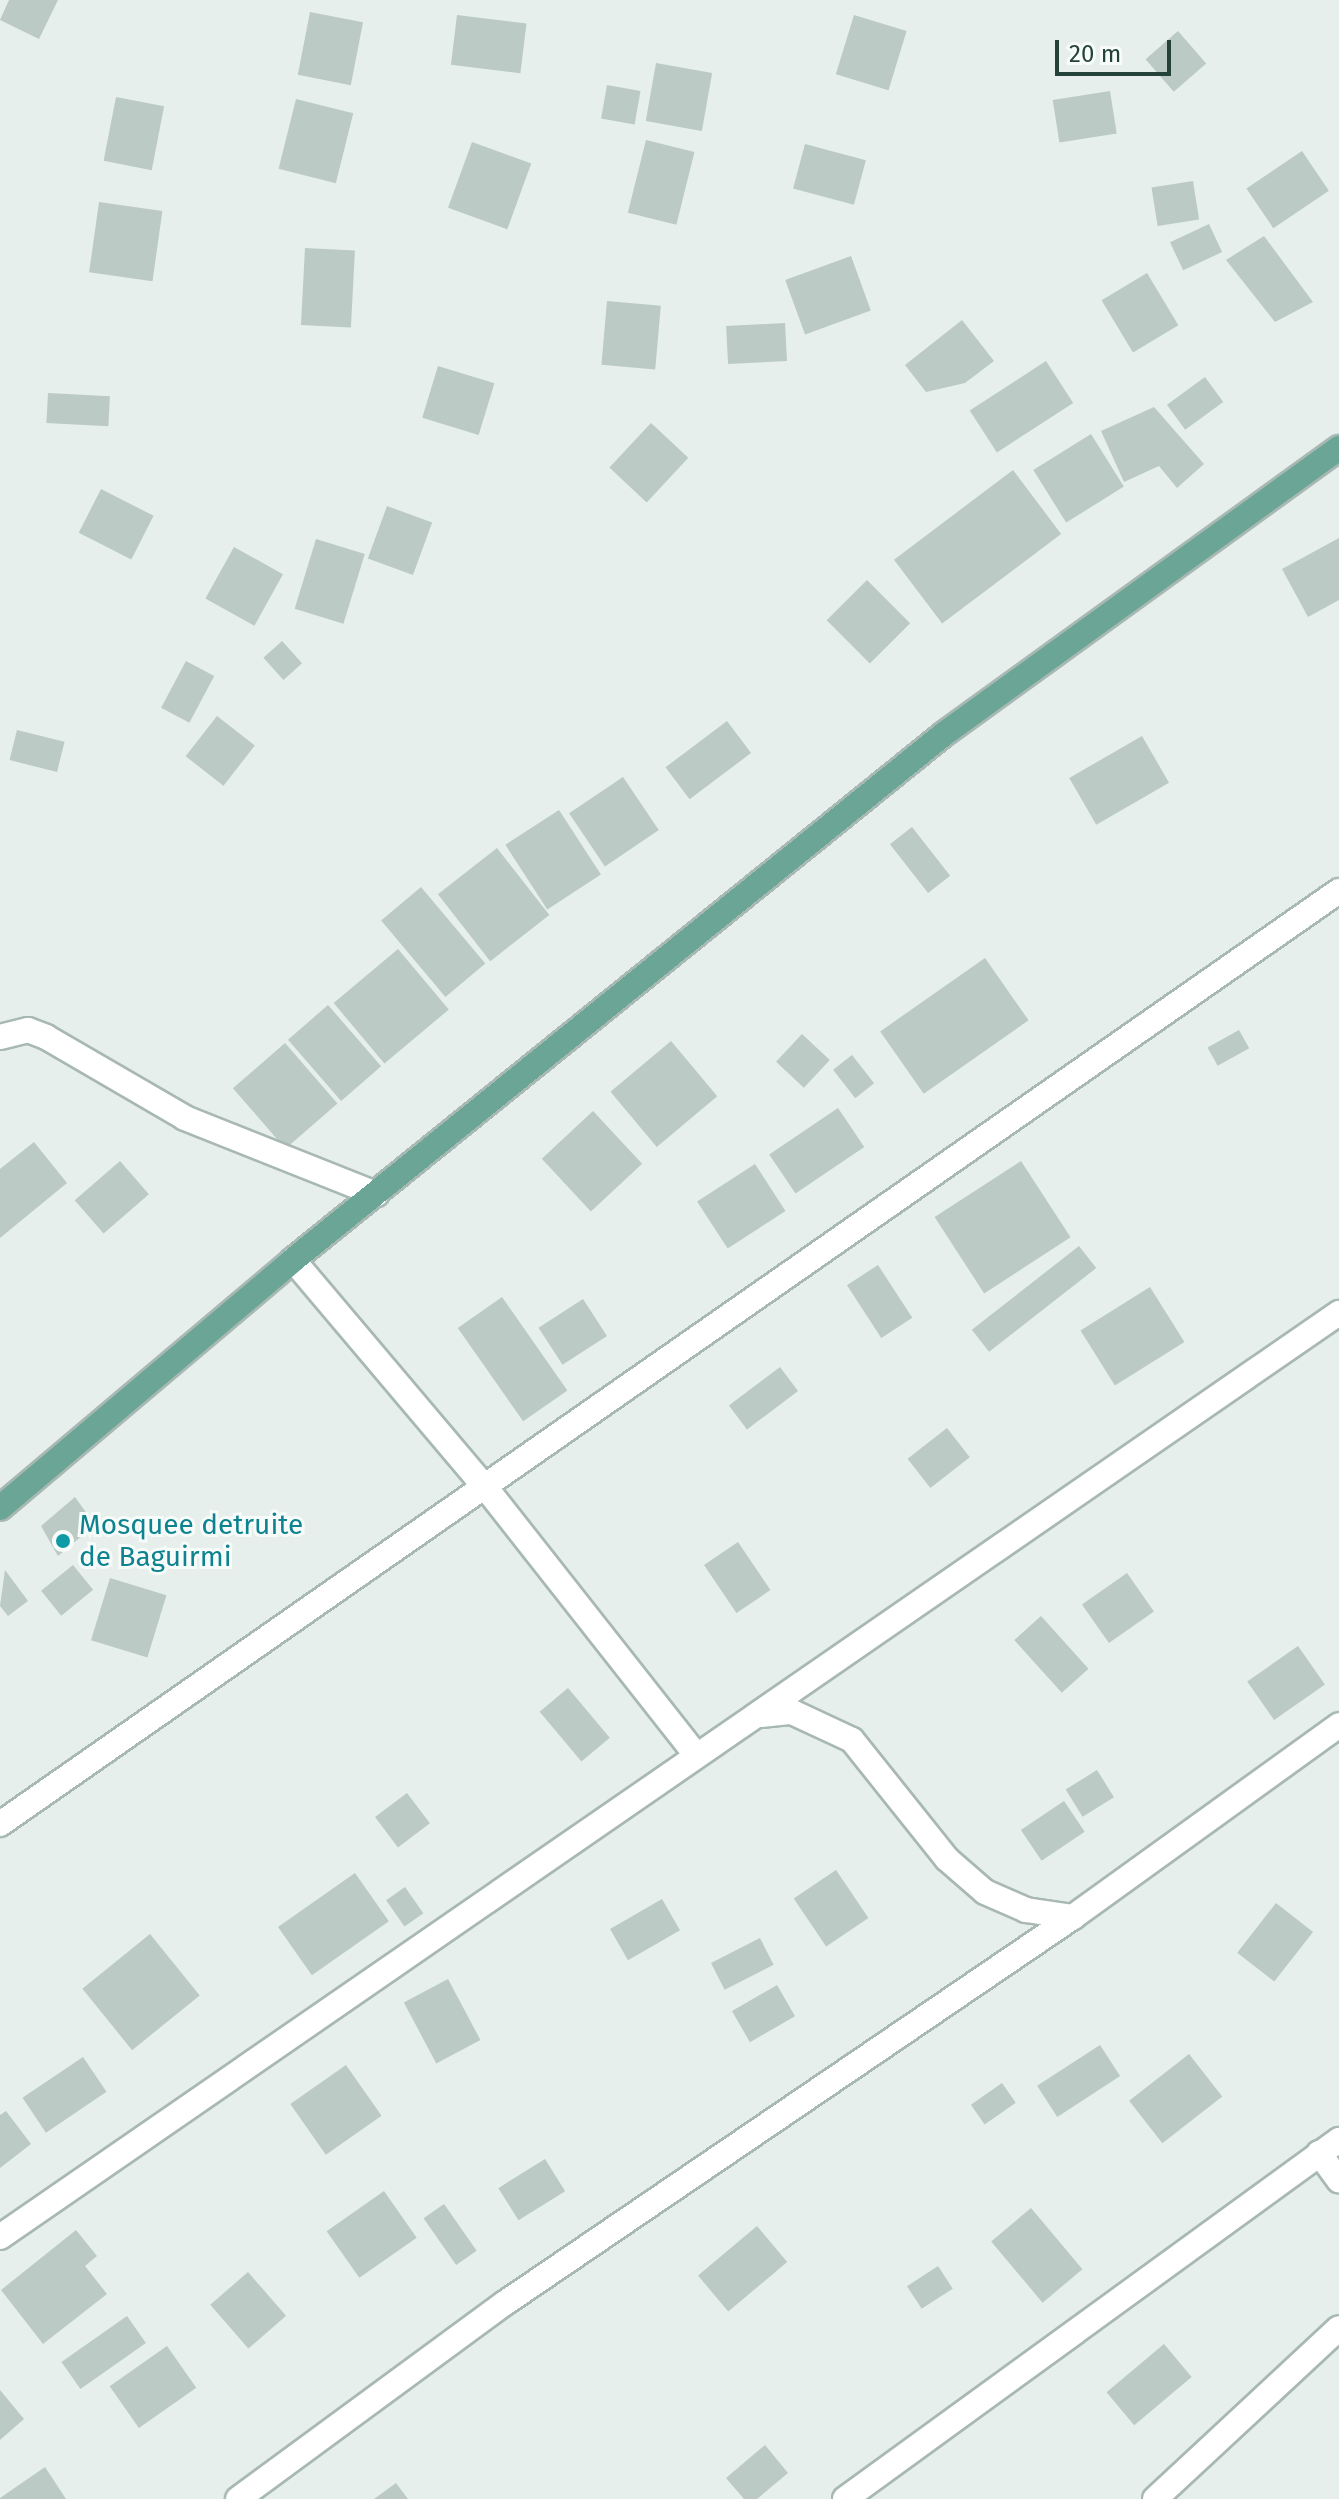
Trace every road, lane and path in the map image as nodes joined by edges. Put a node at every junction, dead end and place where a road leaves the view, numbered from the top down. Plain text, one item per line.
1 (1339, 448) edge
2 (1339, 891) edge
3 (0, 1037) edge
4 (376, 1194) junction
5 (293, 1260) junction
6 (1339, 1313) edge
7 (486, 1488) junction
8 (0, 1508) edge
9 (761, 1715) junction
10 (1339, 1725) edge
11 (696, 1755) junction
12 (0, 1824) edge
13 (1073, 1917) junction
14 (1329, 2147) edge
15 (1339, 2181) edge
16 (0, 2237) edge
17 (1339, 2328) edge
18 (238, 2499) edge
19 (845, 2499) edge
20 (1155, 2499) edge

1 - 4 main road
2 - 7 street
3 - 4 street
4 - 5 main road
5 - 7 street
5 - 8 main road
6 - 9 street
7 - 11 street
7 - 12 street
9 - 11 street
9 - 13 street
10 - 13 street
11 - 16 street
13 - 18 street
14 - 15 street
14 - 19 street
17 - 20 street

